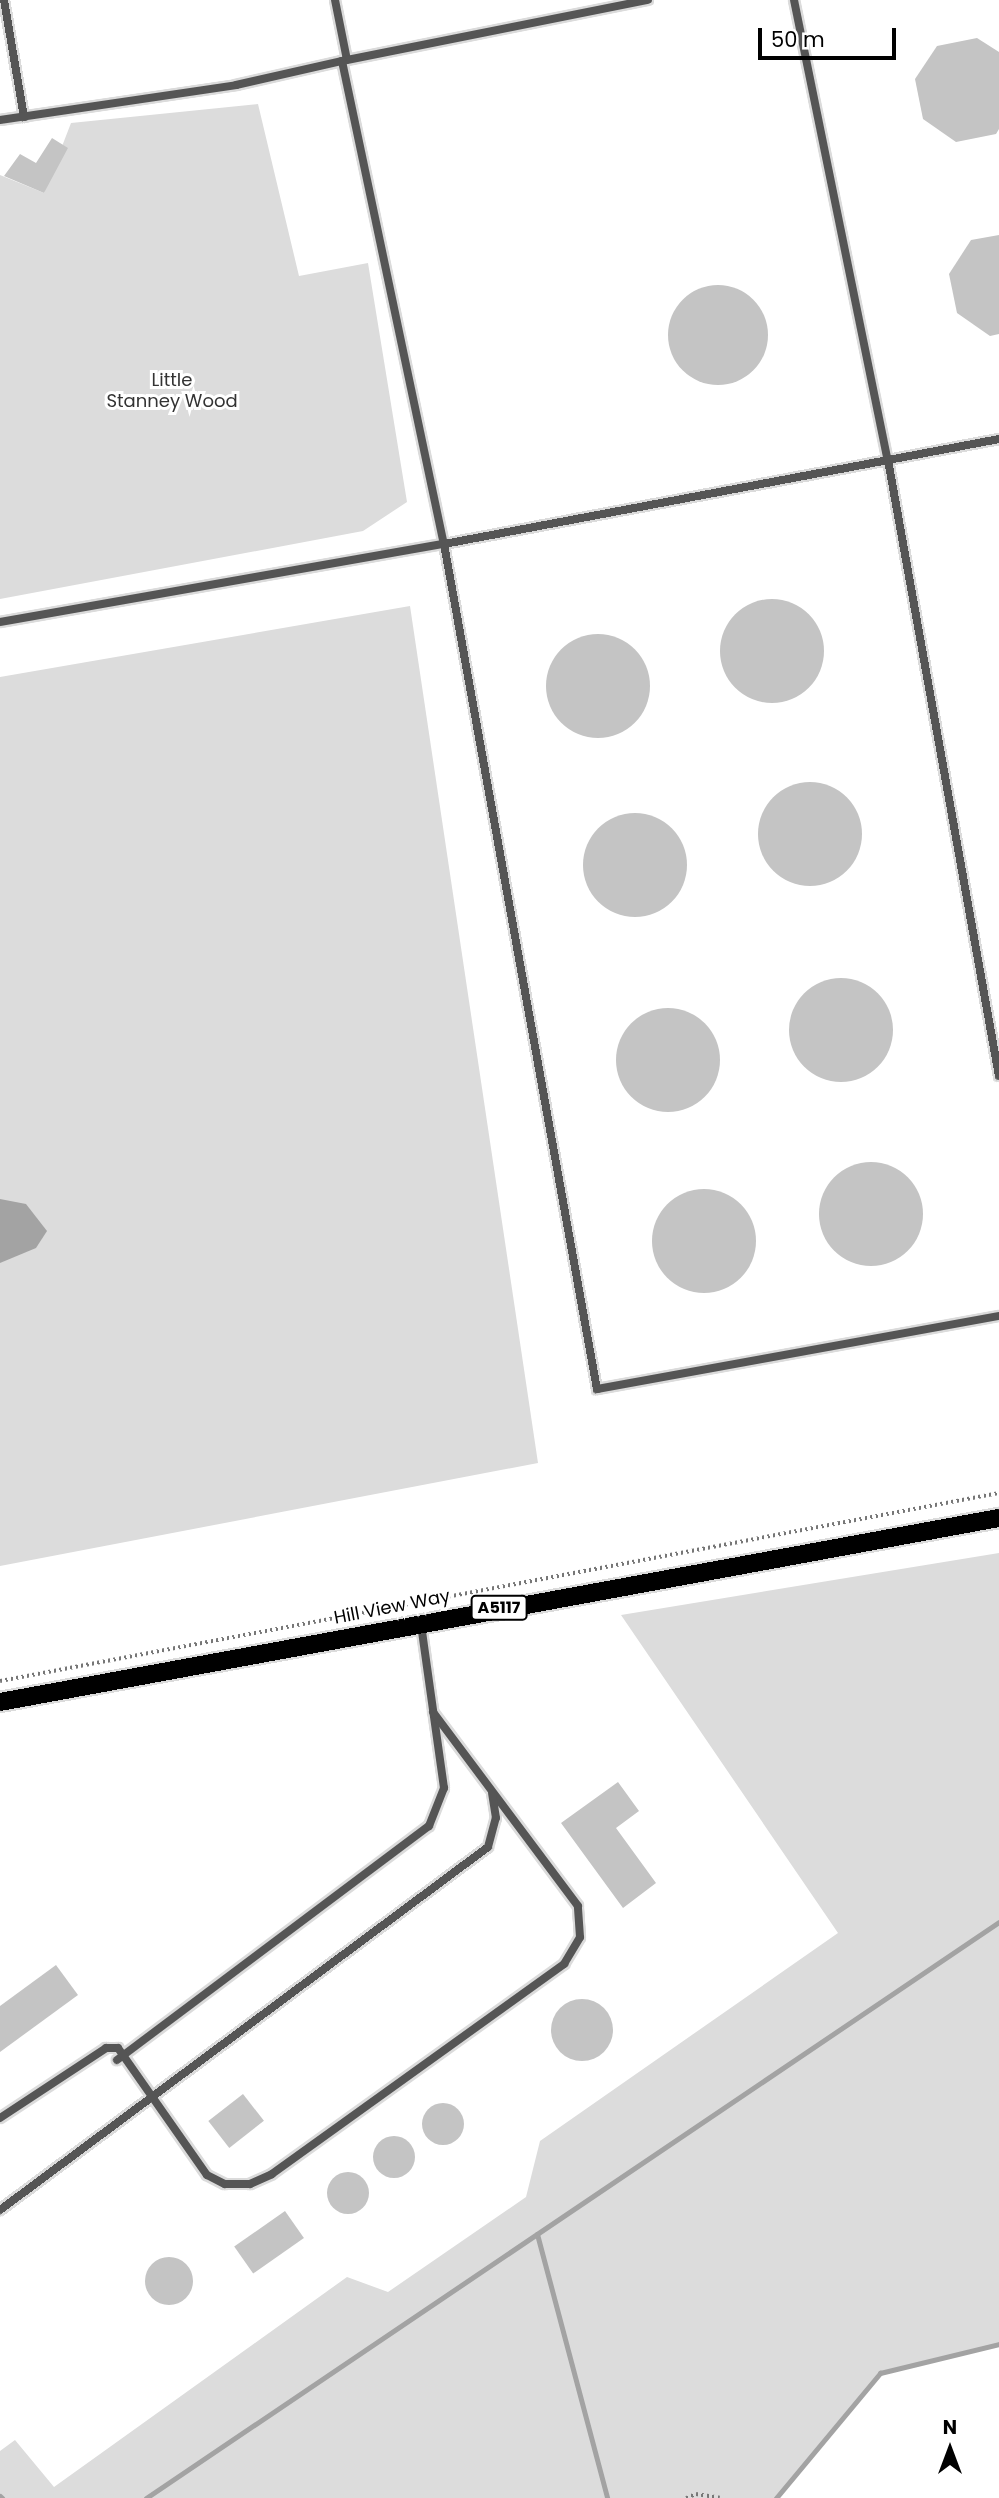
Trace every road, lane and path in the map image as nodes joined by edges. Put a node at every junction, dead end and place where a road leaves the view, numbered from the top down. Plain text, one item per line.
1 (4, 0) edge
2 (335, 0) edge
3 (648, 0) edge
4 (794, 0) edge
5 (344, 61) junction
6 (23, 117) junction
7 (0, 120) edge
8 (999, 439) edge
9 (888, 460) junction
10 (444, 544) junction
11 (0, 622) edge
12 (999, 1076) edge
13 (999, 1316) edge
14 (999, 1493) edge
15 (999, 1518) edge
16 (421, 1622) junction
17 (0, 1681) edge
18 (0, 1702) edge
19 (433, 1712) junction
20 (490, 1786) junction
21 (120, 2058) junction
22 (152, 2098) junction
23 (0, 2118) edge
24 (0, 2210) edge
25 (686, 2498) edge
26 (720, 2498) edge

1 - 6 lane
2 - 5 lane
3 - 5 lane
4 - 9 lane
5 - 6 lane
5 - 10 lane
6 - 7 lane
8 - 9 lane
9 - 10 lane
9 - 12 lane
10 - 11 lane
10 - 13 lane
14 - 17 path
15 - 16 main road, Hill View Way / A5117
16 - 18 main road, Hill View Way / A5117
16 - 19 lane
19 - 20 lane
19 - 21 lane
20 - 22 lane
20 - 22 lane
21 - 22 lane
21 - 23 lane
22 - 24 lane
25 - 26 path

